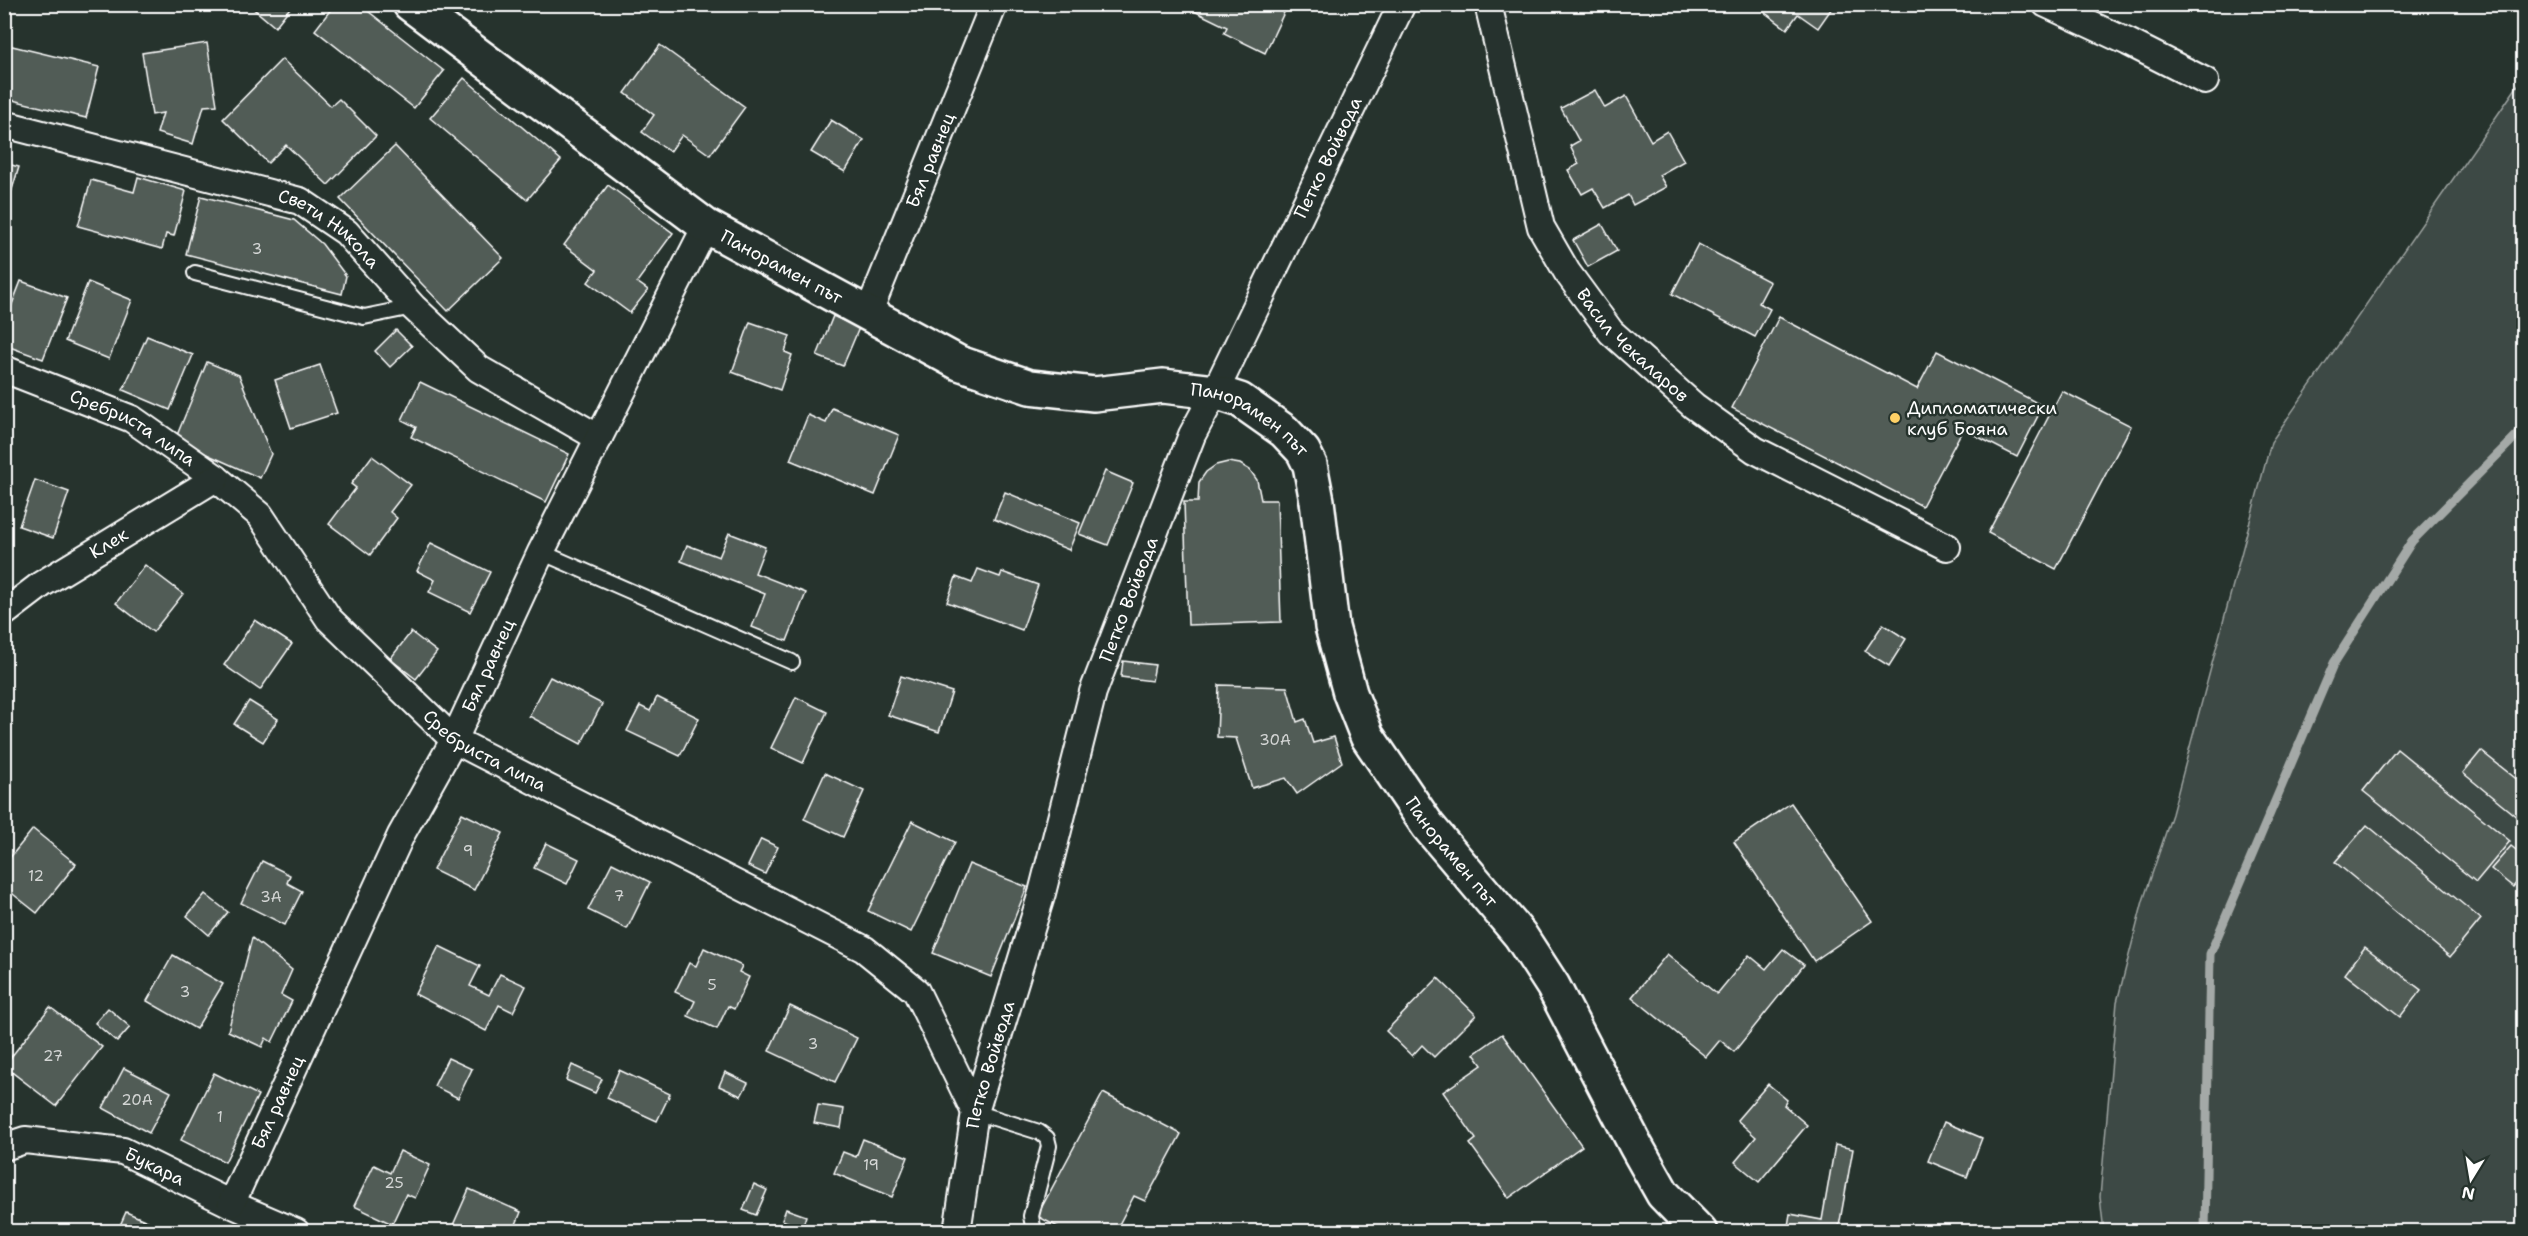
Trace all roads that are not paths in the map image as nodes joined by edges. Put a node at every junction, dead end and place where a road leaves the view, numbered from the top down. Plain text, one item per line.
1 (410, 4) edge
2 (994, 4) edge
3 (1402, 4) edge
4 (1488, 4) edge
5 (2046, 4) edge
6 (2205, 81) dead end
7 (4, 124) edge
8 (706, 226) junction
9 (195, 273) dead end
10 (413, 308) junction
11 (868, 314) junction
12 (4, 369) edge
13 (1215, 392) junction
14 (599, 438) junction
15 (216, 478) junction
16 (1947, 547) dead end
17 (541, 552) junction
18 (4, 613) edge
19 (792, 662) dead end
20 (454, 740) junction
21 (975, 1112) junction
22 (4, 1147) edge
23 (231, 1204) junction
24 (296, 1232) edge
25 (957, 1232) edge
26 (1034, 1232) edge
27 (1700, 1232) edge

1 - 8 main road, Панорамен път
2 - 11 street, Бял равнец
3 - 13 street, Петко Войвода
4 - 16 street, Васил Чекаларов
5 - 6 street
7 - 10 street, Свети Никола
8 - 11 main road, Панорамен път
8 - 14 street, Бял равнец
9 - 10 lane
10 - 14 street, Свети Никола
11 - 13 main road, Панорамен път
12 - 15 street, Сребриста липа
13 - 21 street, Петко Войвода
13 - 27 main road, Панорамен път
14 - 17 street, Бял равнец
15 - 18 street, Клек
15 - 20 street, Сребриста липа
17 - 19 lane
17 - 20 street, Бял равнец
20 - 21 street, Сребриста липа
20 - 23 street, Бял равнец
21 - 25 street, Петко Войвода
21 - 26 lane
22 - 23 street, Букара
23 - 24 street, Букара

